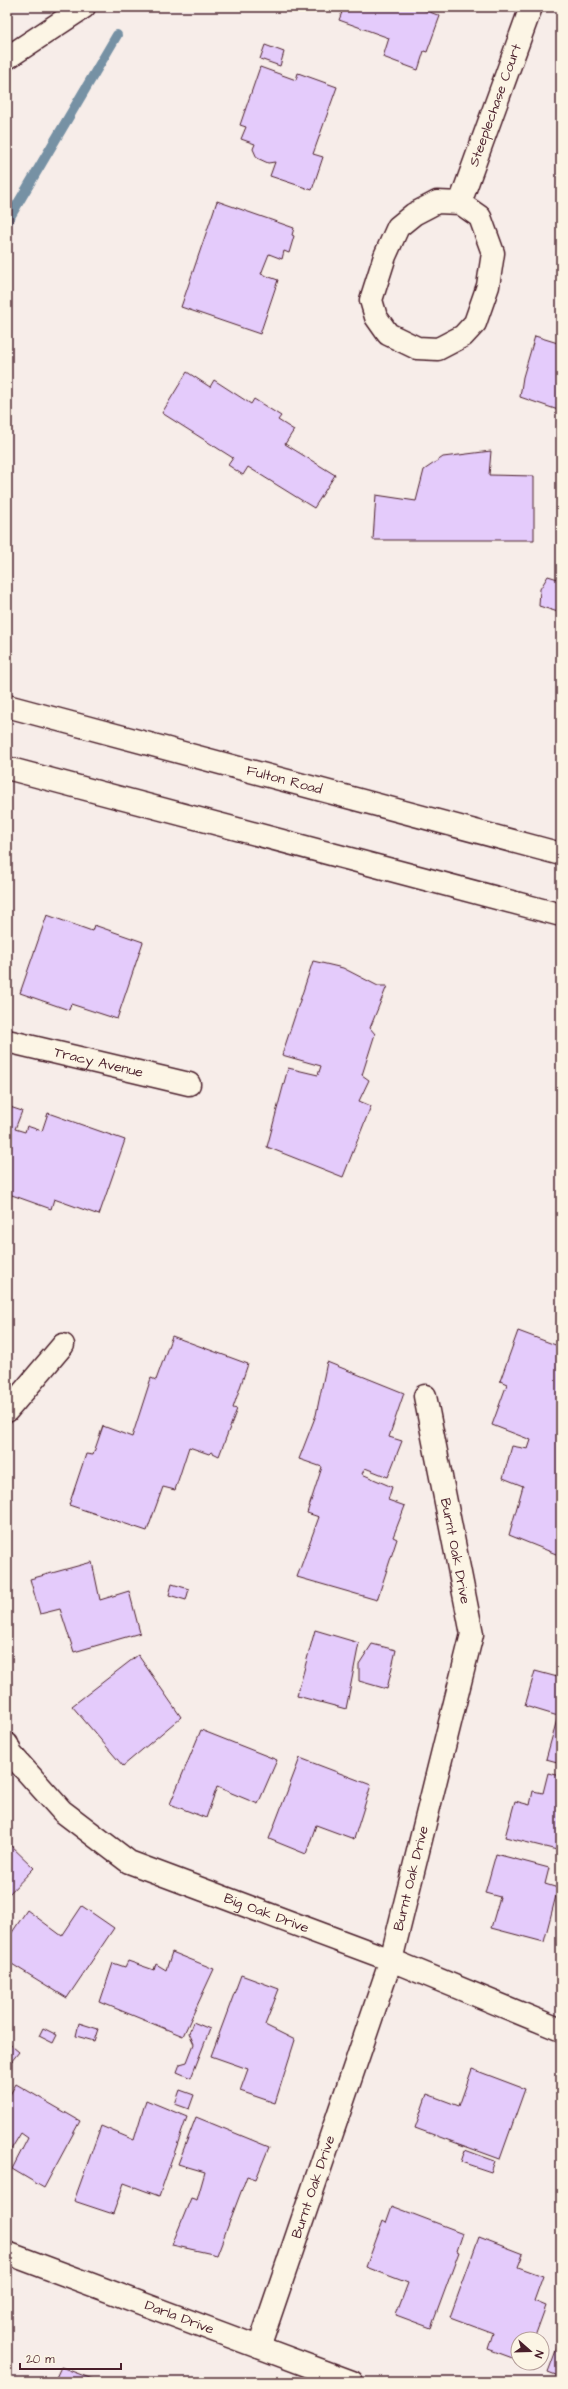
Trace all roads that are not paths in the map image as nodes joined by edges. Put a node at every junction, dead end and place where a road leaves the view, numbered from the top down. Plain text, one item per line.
1 (84, 7) edge
2 (531, 7) edge
3 (7, 58) edge
4 (460, 203) junction
5 (7, 706) edge
6 (7, 768) edge
7 (561, 854) edge
8 (561, 915) edge
9 (7, 1041) edge
10 (189, 1084) dead end
11 (63, 1345) dead end
12 (425, 1396) dead end
13 (7, 1411) edge
14 (7, 1744) edge
15 (391, 1960) junction
16 (561, 2030) edge
17 (7, 2253) edge
18 (259, 2347) junction
19 (352, 2382) edge

1 - 3 street
2 - 4 street, Steeplechase Court
4 - 4 street
5 - 7 street, Fulton Road
6 - 8 street
9 - 10 street, Tracy Avenue
11 - 13 street
12 - 15 street, Burnt Oak Drive
14 - 15 street, Big Oak Drive
15 - 16 street, Big Oak Drive
15 - 18 street, Burnt Oak Drive
17 - 18 street, Darla Drive
18 - 19 street, Darla Drive

